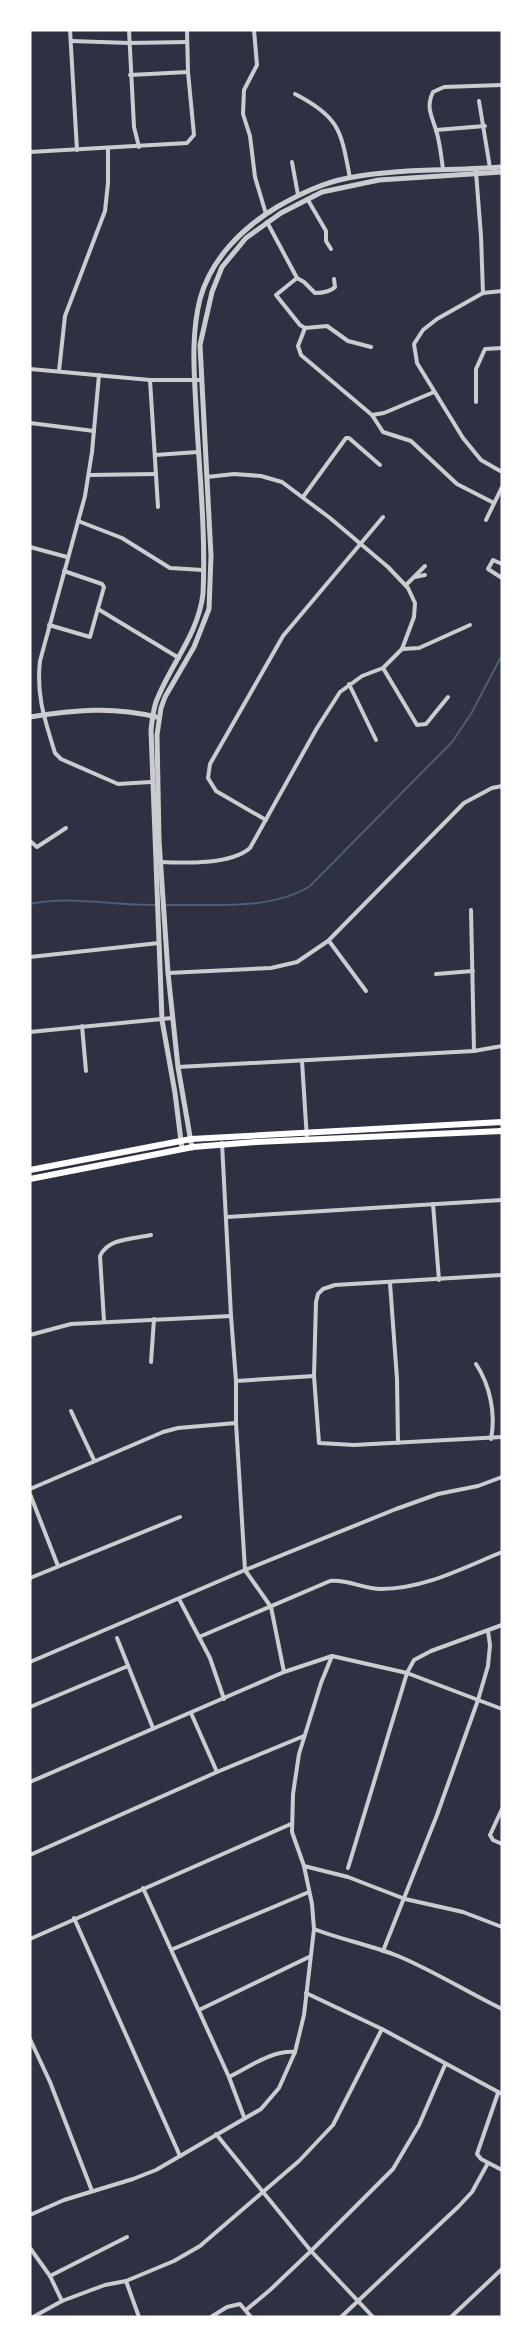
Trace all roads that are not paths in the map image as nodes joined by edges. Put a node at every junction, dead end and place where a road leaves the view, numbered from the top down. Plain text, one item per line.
1 (70, 30) edge
2 (129, 30) edge
3 (187, 30) edge
4 (254, 30) edge
5 (71, 41) junction
6 (187, 42) junction
7 (129, 44) junction
8 (188, 72) junction
9 (130, 75) junction
10 (502, 85) edge
11 (295, 94) dead end
12 (479, 101) dead end
13 (485, 126) junction
14 (436, 130) junction
15 (139, 147) junction
16 (108, 149) junction
17 (76, 150) junction
18 (30, 152) edge
19 (292, 162) dead end
20 (502, 167) edge
21 (490, 168) junction
22 (443, 170) junction
23 (476, 171) junction
24 (502, 172) edge
25 (350, 178) junction
26 (298, 195) junction
27 (307, 199) junction
28 (266, 214) junction
29 (266, 222) junction
30 (331, 249) dead end
31 (297, 278) junction
32 (334, 279) dead end
33 (502, 291) edge
34 (483, 293) junction
35 (304, 328) junction
36 (371, 347) dead end
37 (502, 348) edge
38 (30, 369) edge
39 (59, 371) junction
40 (99, 375) junction
41 (150, 380) junction
42 (198, 380) junction
43 (434, 392) junction
44 (476, 402) dead end
45 (372, 414) junction
46 (30, 423) edge
47 (94, 431) junction
48 (198, 452) junction
49 (155, 455) junction
50 (380, 465) dead end
51 (502, 472) edge
52 (156, 474) junction
53 (89, 475) junction
54 (203, 477) junction
55 (502, 487) edge
56 (303, 496) junction
57 (494, 503) junction
58 (158, 507) dead end
59 (383, 517) dead end
60 (486, 520) dead end
61 (78, 521) junction
62 (359, 544) junction
63 (30, 548) edge
64 (67, 557) junction
65 (502, 564) edge
66 (425, 566) dead end
67 (203, 570) junction
68 (63, 571) junction
69 (425, 575) dead end
70 (414, 577) junction
71 (502, 578) edge
72 (406, 585) junction
73 (98, 609) junction
74 (49, 625) junction
75 (470, 625) dead end
76 (402, 649) junction
77 (178, 658) junction
78 (383, 668) junction
79 (349, 684) junction
80 (448, 697) dead end
81 (43, 715) junction
82 (156, 716) junction
83 (30, 717) edge
84 (376, 740) dead end
85 (151, 782) junction
86 (502, 786) edge
87 (266, 820) junction
88 (66, 828) dead end
89 (30, 841) edge
90 (158, 862) junction
91 (471, 910) dead end
92 (161, 916) junction
93 (328, 940) junction
94 (159, 943) junction
95 (30, 957) edge
96 (472, 971) junction
97 (168, 973) junction
98 (436, 974) dead end
99 (366, 991) dead end
100 (174, 1018) junction
101 (162, 1020) junction
102 (82, 1026) junction
103 (30, 1032) edge
104 (502, 1046) edge
105 (474, 1051) junction
106 (302, 1061) junction
107 (178, 1067) junction
108 (86, 1071) dead end
109 (502, 1122) edge
110 (502, 1131) edge
111 (222, 1136) junction
112 (307, 1136) junction
113 (190, 1139) junction
114 (181, 1140) junction
115 (222, 1145) junction
116 (192, 1148) junction
117 (182, 1149) junction
118 (30, 1170) edge
119 (30, 1179) edge
120 (502, 1200) edge
121 (434, 1204) junction
122 (227, 1217) junction
123 (151, 1235) dead end
124 (502, 1275) edge
125 (439, 1280) junction
126 (390, 1283) junction
127 (231, 1316) junction
128 (154, 1319) junction
129 (104, 1320) junction
130 (30, 1335) edge
131 (151, 1362) dead end
132 (476, 1364) dead end
133 (314, 1376) junction
134 (236, 1381) junction
135 (71, 1412) dead end
136 (236, 1423) junction
137 (502, 1437) edge
138 (491, 1438) junction
139 (398, 1443) junction
140 (94, 1460) junction
141 (502, 1477) edge
142 (30, 1489) edge
143 (30, 1494) edge
144 (180, 1517) dead end
145 (502, 1552) edge
146 (58, 1566) junction
147 (245, 1570) junction
148 (30, 1578) edge
149 (178, 1599) junction
150 (271, 1606) junction
151 (502, 1625) edge
152 (488, 1630) junction
153 (199, 1637) junction
154 (117, 1638) dead end
155 (333, 1656) junction
156 (30, 1662) edge
157 (128, 1666) junction
158 (284, 1672) junction
159 (407, 1673) junction
160 (224, 1699) junction
161 (478, 1700) junction
162 (30, 1707) edge
163 (502, 1709) edge
164 (191, 1713) junction
165 (153, 1728) junction
166 (304, 1736) junction
167 (216, 1772) junction
168 (30, 1782) edge
169 (502, 1809) edge
170 (291, 1824) junction
171 (502, 1844) edge
172 (30, 1855) edge
173 (304, 1866) junction
174 (348, 1868) dead end
175 (143, 1888) junction
176 (309, 1892) junction
177 (405, 1899) junction
178 (74, 1918) junction
179 (502, 1927) edge
180 (314, 1929) junction
181 (30, 1939) edge
182 (172, 1949) junction
183 (383, 1951) junction
184 (309, 1956) junction
185 (306, 1993) junction
186 (502, 2009) edge
187 (199, 2010) junction
188 (382, 2029) junction
189 (30, 2039) edge
190 (295, 2052) junction
191 (446, 2065) junction
192 (229, 2077) junction
193 (500, 2093) edge
194 (244, 2117) junction
195 (216, 2134) junction
196 (180, 2156) junction
197 (488, 2163) junction
198 (502, 2170) edge
199 (92, 2192) junction
200 (261, 2192) junction
201 (30, 2215) edge
202 (127, 2237) dead end
203 (30, 2248) edge
204 (311, 2251) junction
205 (502, 2269) edge
206 (50, 2276) junction
207 (126, 2281) junction
208 (62, 2301) junction
209 (357, 2301) junction
210 (246, 2310) junction
211 (33, 2317) edge
212 (139, 2317) edge
213 (211, 2317) edge
214 (251, 2317) edge
215 (341, 2317) edge
216 (373, 2317) edge
217 (451, 2317) edge

1 - 5 street
2 - 7 street
3 - 6 street
4 - 28 street
5 - 7 street
5 - 17 street
6 - 7 street
6 - 8 street
7 - 9 street
8 - 9 street
8 - 15 street
9 - 15 street
10 - 14 street
11 - 25 street
12 - 13 street
13 - 14 street
13 - 21 street
14 - 22 street
15 - 16 street
16 - 17 street
16 - 39 street
17 - 18 street
19 - 26 street
20 - 21 street
21 - 23 street
22 - 23 street
22 - 25 street
23 - 24 street
23 - 27 street
23 - 34 street
25 - 26 street
26 - 28 street
27 - 29 street
27 - 30 street
28 - 42 street
29 - 31 street
29 - 42 street
31 - 32 street
31 - 35 street
33 - 34 street
34 - 43 street
35 - 36 street
35 - 45 street
37 - 44 street
38 - 39 street
39 - 40 street
40 - 41 street
40 - 47 street
41 - 42 street
41 - 49 street
42 - 48 street
42 - 54 street
43 - 45 street
43 - 51 street
45 - 57 street
46 - 47 street
47 - 53 street
48 - 49 street
48 - 54 street
49 - 52 street
50 - 56 street
52 - 53 street
52 - 58 street
53 - 61 street
54 - 56 street
54 - 67 street
54 - 82 street
55 - 57 street
56 - 62 street
57 - 60 street
59 - 62 street
61 - 64 street
61 - 67 street
62 - 72 street
62 - 87 street
63 - 64 street
64 - 68 street
65 - 71 street
66 - 70 street
67 - 77 street
68 - 73 street
68 - 74 street
69 - 70 street
70 - 72 street
72 - 76 street
73 - 74 street
73 - 77 street
74 - 81 street
75 - 76 street
76 - 78 street
77 - 82 street
78 - 79 street
78 - 80 street
79 - 84 street
79 - 87 street
81 - 82 street
81 - 83 street
81 - 85 street
82 - 85 street
82 - 90 street
85 - 90 street
86 - 93 street
87 - 90 street
88 - 89 street
90 - 92 street
91 - 96 street
92 - 94 street
92 - 97 street
93 - 97 street
93 - 99 street
94 - 95 street
94 - 101 street
96 - 98 street
96 - 105 street
97 - 100 street
100 - 101 street
100 - 107 street
101 - 102 street
101 - 114 street
102 - 103 street
102 - 108 street
104 - 105 street
105 - 106 street
106 - 107 street
106 - 112 street
107 - 113 street
109 - 112 main road
110 - 112 main road
111 - 112 main road
111 - 113 main road
111 - 115 street
112 - 115 main road
113 - 114 main road
113 - 116 street
114 - 117 street
114 - 118 main road
115 - 116 main road
115 - 122 street
116 - 117 main road
117 - 119 main road
120 - 121 street
121 - 122 street
121 - 125 street
122 - 127 street
123 - 129 street
124 - 125 street
125 - 126 street
126 - 133 street
126 - 139 street
127 - 128 street
127 - 134 street
128 - 129 street
128 - 131 street
129 - 130 street
132 - 138 street
133 - 134 street
133 - 139 street
134 - 136 street
135 - 140 street
136 - 140 street
136 - 147 street
137 - 138 street
138 - 139 street
140 - 142 street
141 - 147 street
143 - 146 street
144 - 146 street
145 - 150 street
146 - 148 street
147 - 149 street
147 - 150 street
149 - 153 street
149 - 156 street
150 - 153 street
150 - 158 street
151 - 152 street
152 - 159 street
152 - 161 street
153 - 160 street
154 - 157 street
155 - 158 street
155 - 159 street
155 - 166 street
157 - 162 street
157 - 165 street
158 - 160 street
159 - 161 street
159 - 174 street
160 - 164 street
161 - 163 street
161 - 177 street
164 - 165 street
164 - 167 street
165 - 168 street
166 - 167 street
166 - 170 street
167 - 172 street
169 - 171 street
170 - 173 street
170 - 175 street
173 - 176 street
173 - 177 street
175 - 178 street
175 - 182 street
176 - 180 street
176 - 182 street
177 - 179 street
177 - 183 street
178 - 181 street
178 - 196 street
180 - 183 street
180 - 184 street
182 - 187 street
183 - 186 street
184 - 185 street
184 - 187 street
185 - 188 street
185 - 190 street
187 - 192 street
188 - 191 street
188 - 200 street
189 - 199 street
190 - 192 street
190 - 194 street
191 - 193 street
191 - 204 street
192 - 194 street
193 - 197 street
194 - 195 street
195 - 196 street
195 - 200 street
196 - 199 street
197 - 198 street
197 - 209 street
199 - 201 street
200 - 204 street
200 - 207 street
202 - 206 street
203 - 206 street
204 - 209 street
204 - 210 street
205 - 217 street
206 - 208 street
207 - 208 street
207 - 212 street
208 - 211 street
209 - 215 street
209 - 216 street
210 - 213 street
210 - 214 street

